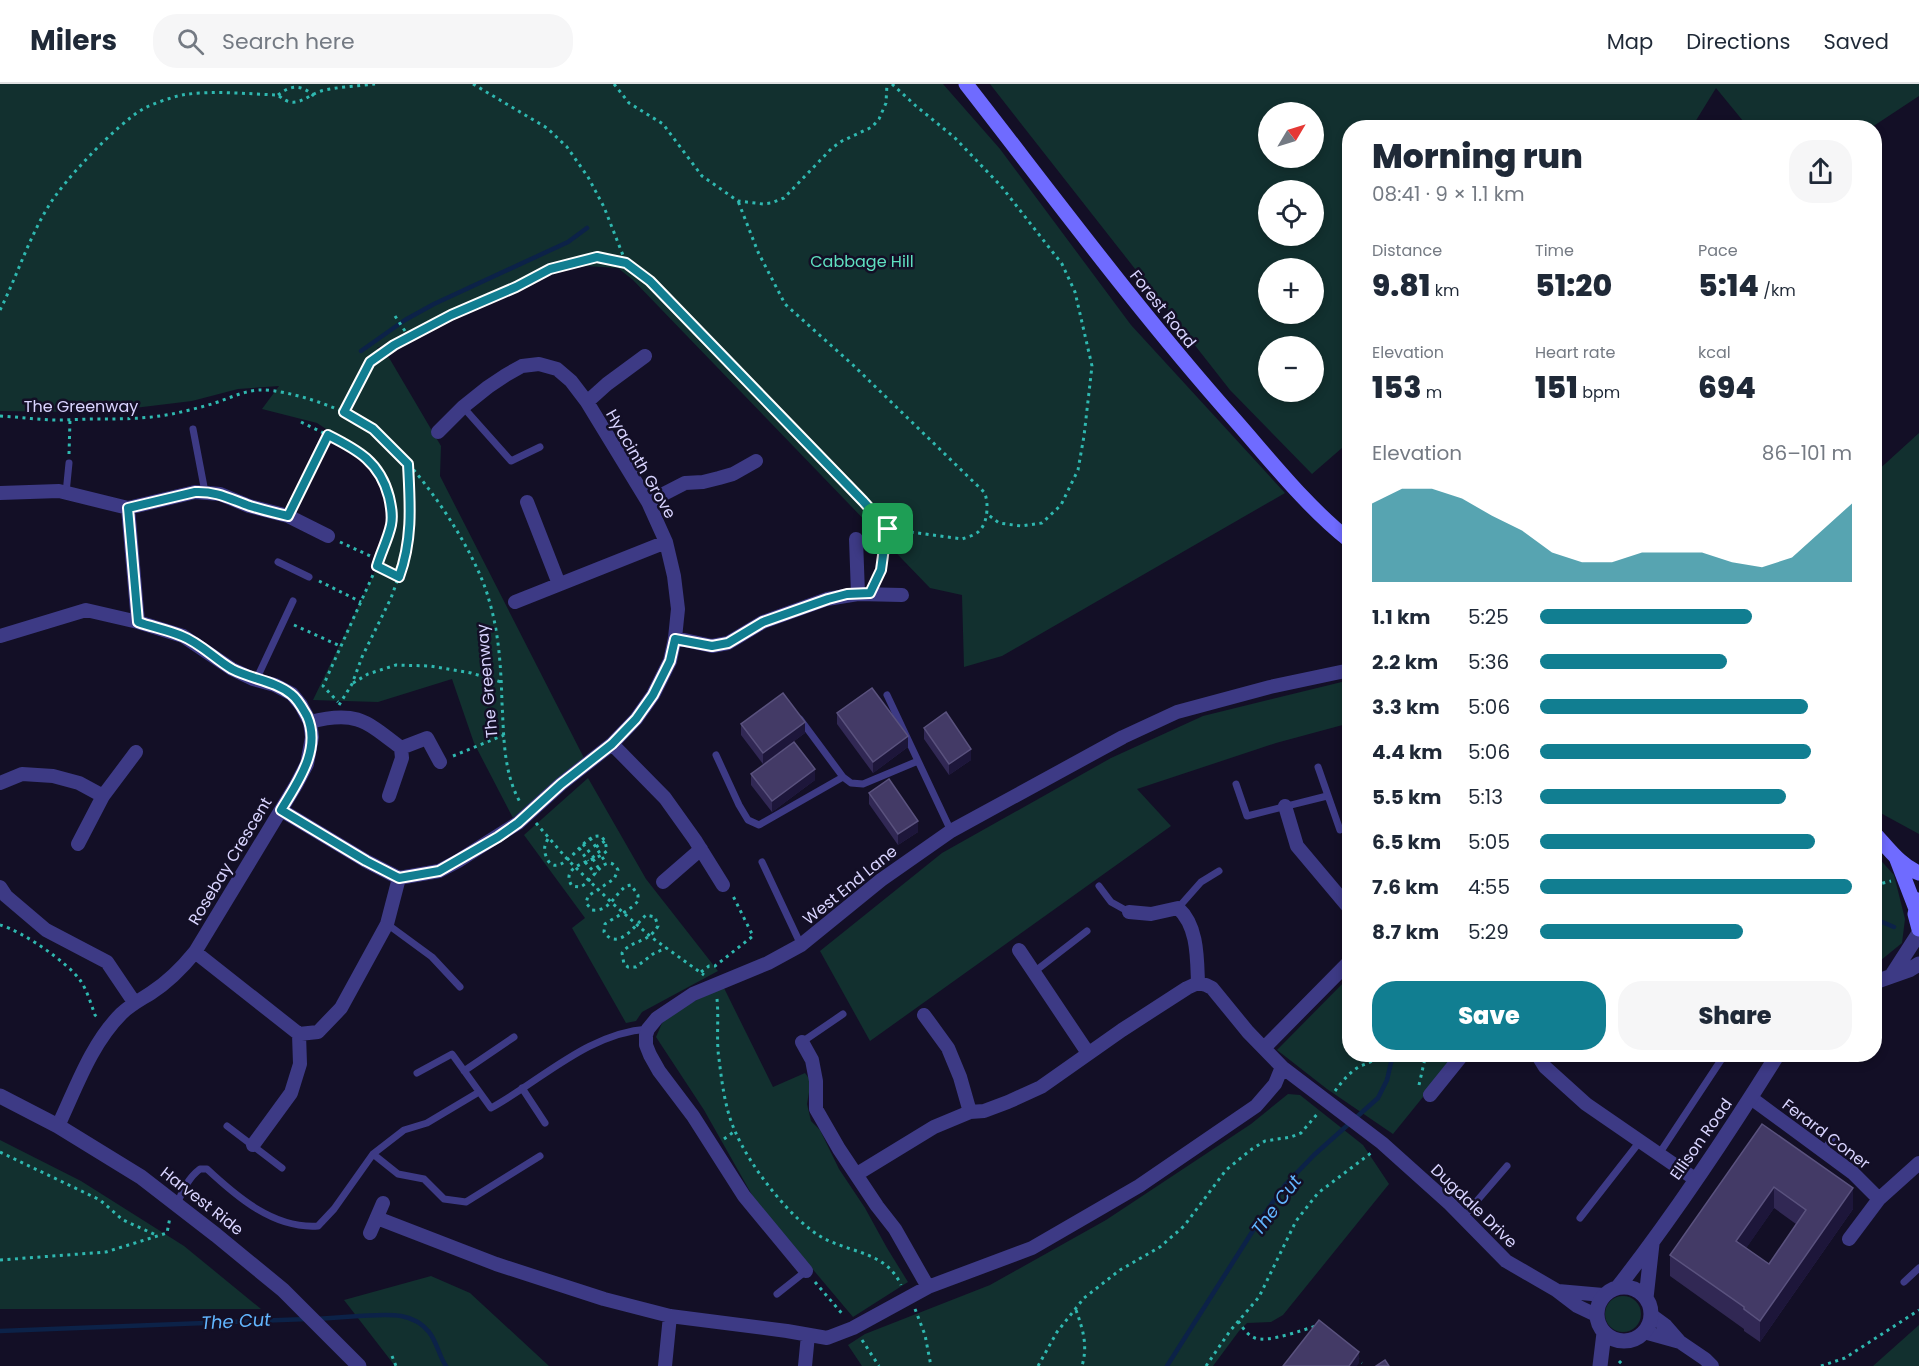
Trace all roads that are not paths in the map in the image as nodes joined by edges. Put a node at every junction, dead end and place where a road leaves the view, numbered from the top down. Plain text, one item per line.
1 (966, 84) edge
2 (645, 356) dead end
3 (586, 402) junction
4 (464, 407) junction
5 (193, 429) dead end
6 (438, 432) dead end
7 (540, 447) dead end
8 (756, 461) dead end
9 (69, 463) road end
10 (313, 466) road end
11 (205, 492) junction
12 (0, 493) edge
13 (66, 493) junction
14 (527, 502) dead end
15 (648, 502) junction
16 (128, 508) junction
17 (288, 516) junction
18 (1342, 534) edge
19 (328, 536) road end
20 (856, 539) dead end
21 (666, 542) junction
22 (278, 562) dead end
23 (309, 577) road end
24 (559, 584) junction
25 (864, 593) junction
26 (902, 595) dead end
27 (293, 601) dead end
28 (515, 602) dead end
29 (138, 622) junction
30 (0, 636) edge
31 (675, 639) junction
32 (1342, 672) edge
33 (256, 680) junction
34 (887, 695) dead end
35 (794, 710) edge
36 (310, 722) junction
37 (612, 744) junction
38 (401, 748) junction
39 (136, 752) dead end
40 (716, 755) dead end
41 (918, 761) junction
42 (440, 762) road end
43 (1318, 767) dead end
44 (843, 777) junction
45 (0, 783) edge
46 (1236, 784) dead end
47 (103, 796) junction
48 (389, 796) dead end
49 (1328, 796) junction
50 (1285, 806) junction
51 (281, 810) junction
52 (1340, 830) dead end
53 (951, 831) junction
54 (1882, 842) edge
55 (78, 844) dead end
56 (701, 849) junction
57 (1896, 857) junction
58 (762, 862) dead end
59 (1219, 871) dead end
60 (1919, 873) edge
61 (399, 878) junction
62 (663, 882) dead end
63 (723, 885) road end
64 (1099, 886) dead end
65 (2, 895) edge
66 (1342, 899) edge
67 (1917, 904) edge
68 (1178, 908) junction
69 (1129, 912) joint
70 (387, 924) junction
71 (1087, 931) dead end
72 (1919, 931) edge
73 (801, 945) junction
74 (1019, 950) dead end
75 (195, 952) junction
76 (1919, 964) edge
77 (1342, 969) edge
78 (1034, 972) junction
79 (1892, 975) junction
80 (1882, 979) edge
81 (1198, 983) junction
82 (460, 987) dead end
83 (134, 1002) junction
84 (843, 1014) dead end
85 (924, 1015) dead end
86 (648, 1029) junction
87 (299, 1034) junction
88 (513, 1037) dead end
89 (802, 1042) joint
90 (1264, 1048) junction
91 (1088, 1053) junction
92 (1457, 1062) edge
93 (1542, 1062) edge
94 (1720, 1062) edge
95 (1773, 1062) edge
96 (1282, 1067) junction
97 (464, 1071) junction
98 (417, 1073) dead end
99 (522, 1089) junction
100 (479, 1092) junction
101 (1430, 1095) dead end
102 (0, 1096) edge
103 (1751, 1098) junction
104 (970, 1112) junction
105 (544, 1123) dead end
106 (58, 1126) junction
107 (226, 1126) dead end
108 (1834, 1136) dead end
109 (1641, 1140) junction
110 (253, 1145) junction
111 (1823, 1151) junction
112 (374, 1154) junction
113 (1659, 1154) junction
114 (540, 1156) dead end
115 (1919, 1163) edge
116 (1507, 1166) dead end
117 (282, 1168) dead end
118 (856, 1174) junction
119 (1695, 1179) junction
120 (1879, 1199) junction
121 (383, 1203) dead end
122 (174, 1210) junction
123 (1463, 1217) junction
124 (377, 1218) junction
125 (1580, 1218) dead end
126 (370, 1233) dead end
127 (1849, 1239) dead end
128 (1652, 1244) junction
129 (1919, 1268) edge
130 (806, 1271) joint
131 (1904, 1282) dead end
132 (928, 1287) junction
133 (1618, 1287) junction
134 (1556, 1290) junction
135 (777, 1294) dead end
136 (1603, 1295) junction
137 (1646, 1298) junction
138 (1596, 1315) junction
139 (1651, 1315) junction
140 (670, 1316) junction
141 (1644, 1332) junction
142 (1604, 1334) junction
143 (808, 1335) junction
144 (1623, 1341) junction
145 (1680, 1342) junction
146 (358, 1366) edge
147 (665, 1366) edge
148 (804, 1366) edge
149 (1602, 1366) edge
150 (1712, 1366) edge

1 - 18 main road, Forest Road
2 - 3 street
3 - 4 street, Hyacinth Grove
3 - 15 street, Hyacinth Grove
4 - 6 street, Hyacinth Grove
4 - 7 lane
5 - 11 lane
8 - 15 street
9 - 13 lane
10 - 17 lane
11 - 16 street
11 - 17 street
12 - 13 street
13 - 16 street
14 - 24 street
15 - 21 street, Hyacinth Grove
16 - 29 street
17 - 19 street
20 - 25 street
21 - 24 street
21 - 31 street, Hyacinth Grove
22 - 23 lane
24 - 28 street
25 - 26 street
25 - 31 street
27 - 33 lane
29 - 30 street
29 - 33 street
31 - 37 street, Hyacinth Grove
32 - 53 street, West End Lane
33 - 36 street
34 - 41 lane
35 - 44 lane
36 - 38 street
36 - 51 street, Rosebay Crescent
37 - 56 street
37 - 61 street, Hyacinth Grove
38 - 42 street
38 - 48 street
39 - 47 street
40 - 44 lane
41 - 44 lane
41 - 53 lane
43 - 49 lane
45 - 47 street
46 - 50 lane
47 - 55 street
49 - 50 lane
49 - 52 lane
50 - 66 street
51 - 61 street
51 - 75 street, Rosebay Crescent
53 - 73 street, West End Lane
54 - 57 main road
56 - 62 street
56 - 63 street
57 - 60 main road
57 - 67 main road
58 - 73 lane
59 - 68 lane
61 - 70 street
64 - 69 lane
65 - 83 street
67 - 72 main road
68 - 69 street
68 - 81 street
70 - 82 lane
70 - 87 street
71 - 78 lane
72 - 79 street
73 - 86 street, West End Lane
74 - 78 street
75 - 83 street, Rosebay Crescent
75 - 87 street
76 - 79 street
77 - 90 street
78 - 91 street
79 - 80 street
81 - 90 street, Dugdale Drive
81 - 91 street
83 - 106 street, Rosebay Crescent
84 - 89 lane
85 - 104 street
86 - 99 lane
86 - 130 street
87 - 110 street
88 - 97 lane
89 - 118 street
90 - 96 street, Dugdale Drive
91 - 104 street
92 - 101 street
93 - 109 street
94 - 113 lane
95 - 103 street, Ellison Road
96 - 123 street, Dugdale Drive
96 - 132 street
97 - 98 lane
97 - 100 lane
99 - 100 lane
99 - 105 lane
100 - 112 lane
102 - 106 street, Harvest Ride
103 - 111 street, Ferard Coner
103 - 119 street, Ellison Road
104 - 118 street
106 - 122 street, Harvest Ride
107 - 110 lane
108 - 111 lane
109 - 113 street
109 - 125 lane
110 - 117 lane
111 - 120 street, Ferard Coner
112 - 114 lane
112 - 122 lane
113 - 119 street
115 - 120 street
116 - 123 lane
118 - 132 street
119 - 128 street, Ellison Road
120 - 127 street
121 - 124 street
122 - 146 street, Harvest Ride
123 - 134 street, Dugdale Drive
124 - 126 street
124 - 140 street
128 - 133 street, Ellison Road
128 - 137 street, Ellison Road
129 - 131 lane
130 - 135 lane
132 - 143 street
133 - 136 street
133 - 137 street
134 - 136 street, Dugdale Drive
134 - 138 street, Dugdale Drive
136 - 138 street
137 - 139 street
138 - 142 street
139 - 141 street
139 - 145 street
140 - 143 street
140 - 147 street
141 - 144 street
141 - 145 street
142 - 144 street
142 - 149 street
143 - 148 street
144 - 149 street
145 - 150 street

